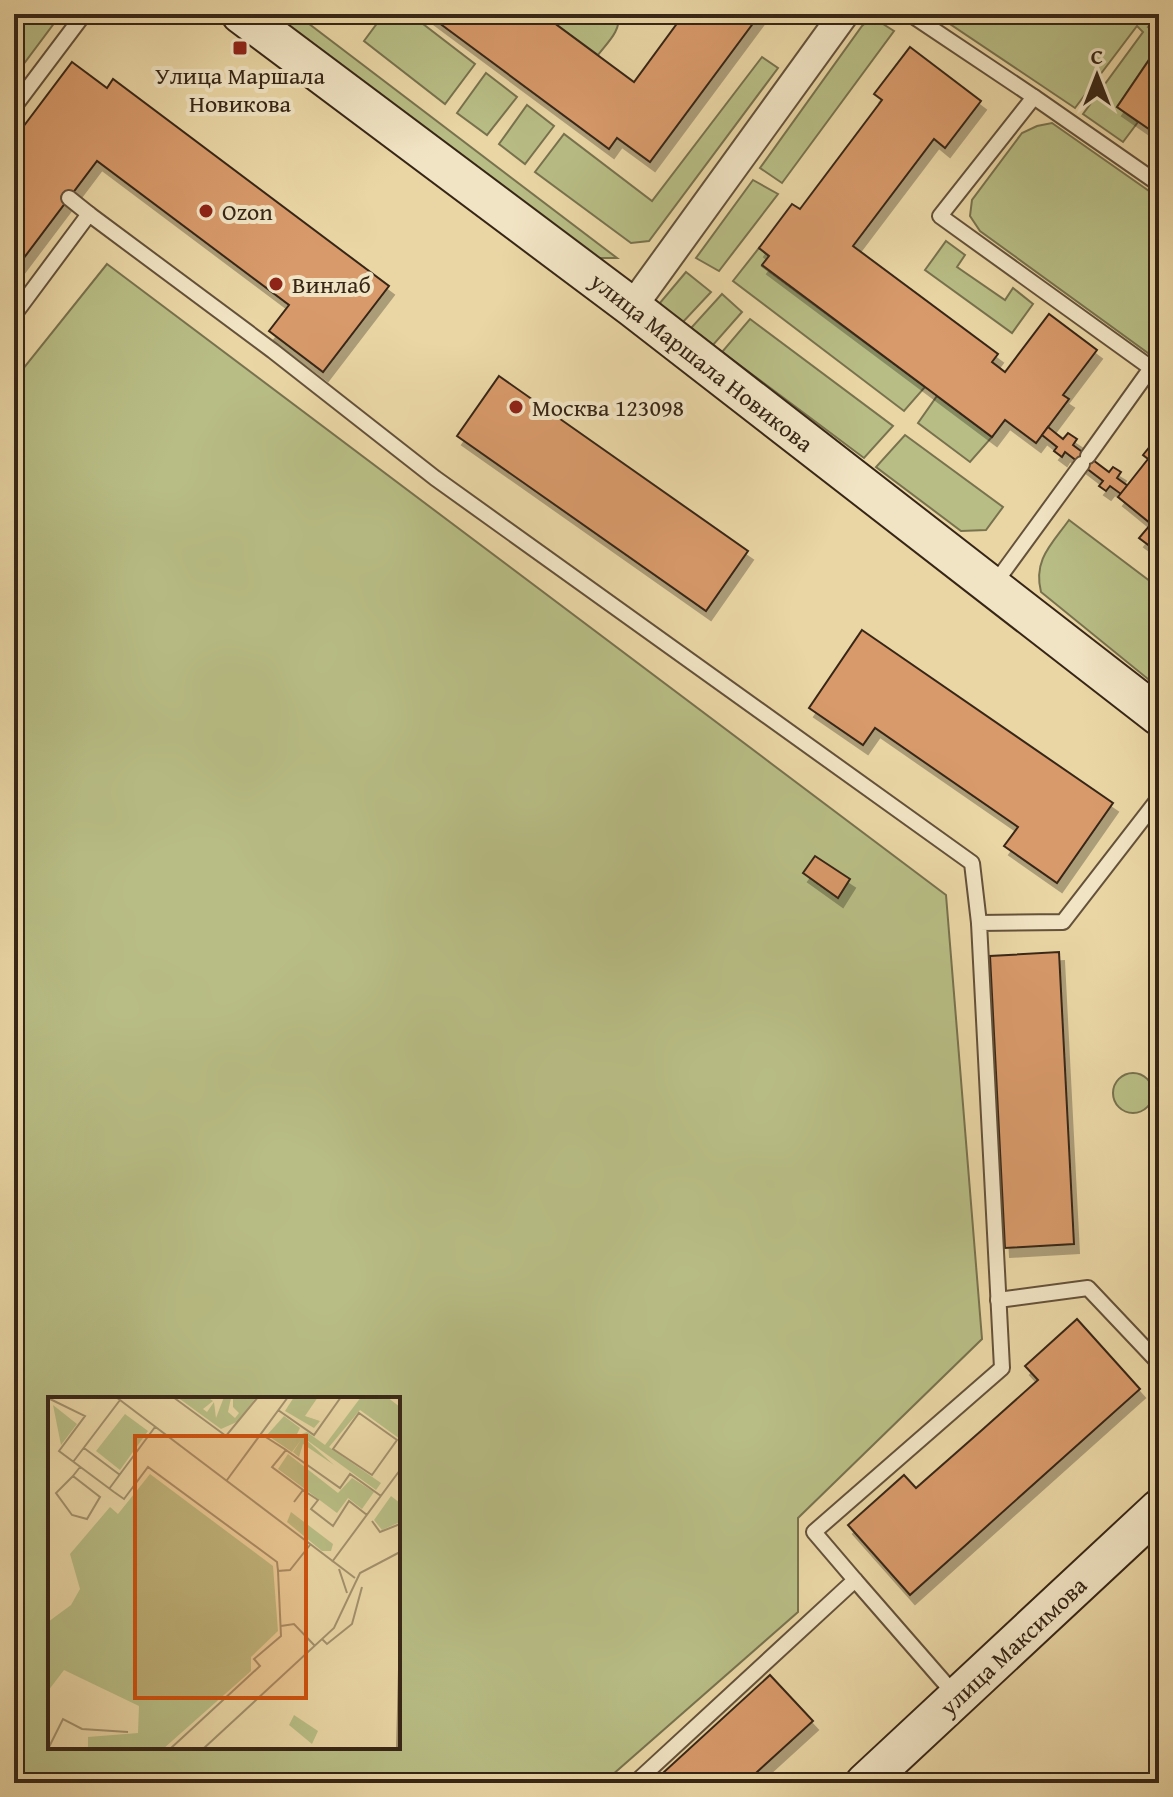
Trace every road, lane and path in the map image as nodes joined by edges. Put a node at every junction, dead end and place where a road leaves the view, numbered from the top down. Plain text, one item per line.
1 (84, 14) edge
2 (241, 14) edge
3 (910, 14) edge
4 (839, 16) edge
5 (1034, 97) junction
6 (14, 107) edge
7 (1159, 184) edge
8 (69, 198) dead end
9 (89, 214) junction
10 (632, 307) junction
11 (14, 315) edge
12 (1155, 368) edge
13 (993, 586) junction
14 (1159, 716) edge
15 (1159, 798) edge
16 (979, 923) junction
17 (998, 1300) junction
18 (1159, 1363) edge
19 (1159, 1509) edge
20 (855, 1580) junction
21 (958, 1698) junction
22 (635, 1783) edge
23 (865, 1783) edge

1 - 6 lane
2 - 10 street, улица Маршала Новикова
3 - 5 lane
4 - 10 street
5 - 7 lane
5 - 12 lane
8 - 9 lane
9 - 11 lane
9 - 16 lane
10 - 13 street, улица Маршала Новикова
12 - 13 lane
13 - 14 street, улица Маршала Новикова
15 - 16 lane
16 - 17 lane
17 - 18 lane
17 - 20 lane
19 - 21 street, улица Максимова
20 - 21 lane
20 - 22 lane
21 - 23 street, улица Максимова

